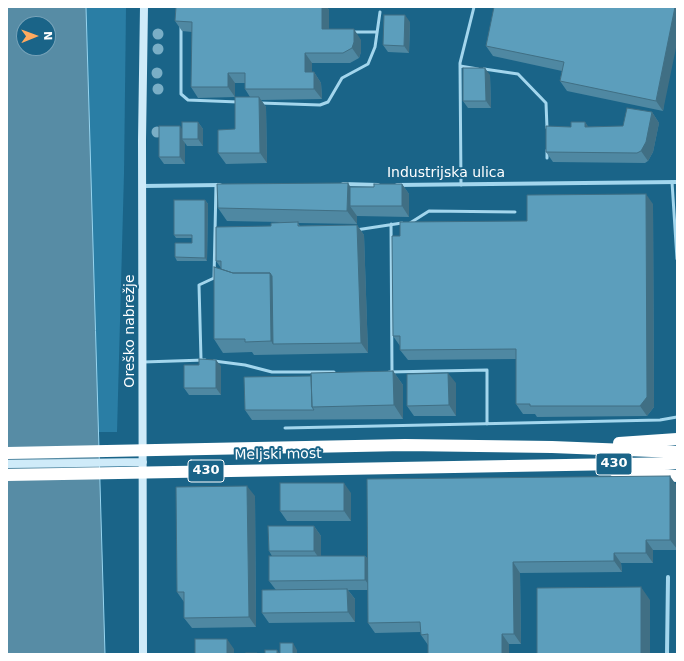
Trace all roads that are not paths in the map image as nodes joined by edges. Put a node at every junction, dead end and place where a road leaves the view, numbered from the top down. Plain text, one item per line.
1 (144, 7) edge
2 (474, 7) edge
3 (380, 12) dead end
4 (181, 22) edge
5 (346, 32) edge
6 (377, 32) junction
7 (460, 66) junction
8 (245, 102) edge
9 (252, 103) edge
10 (547, 134) edge
11 (547, 142) edge
12 (547, 158) edge
13 (672, 182) junction
14 (677, 182) edge
15 (335, 184) edge
16 (216, 185) junction
17 (224, 185) edge
18 (385, 185) edge
19 (392, 185) edge
20 (461, 185) junction
21 (143, 186) junction
22 (515, 212) dead end
23 (391, 224) junction
24 (216, 230) junction
25 (223, 230) edge
26 (350, 230) edge
27 (677, 259) edge
28 (201, 359) junction
29 (143, 362) junction
30 (342, 372) edge
31 (384, 372) edge
32 (392, 372) junction
33 (677, 418) edge
34 (487, 424) junction
35 (285, 428) dead end
36 (677, 439) edge
37 (552, 447) junction
38 (677, 452) edge
39 (7, 453) edge
40 (143, 462) junction
41 (677, 462) edge
42 (7, 464) edge
43 (552, 466) junction
44 (7, 475) edge
45 (677, 476) edge
46 (668, 577) dead end
47 (143, 654) edge
48 (667, 654) edge

1 - 21 street, Oreško nabrežje
2 - 7 lane
3 - 6 lane
4 - 8 lane
5 - 6 lane
6 - 9 lane
7 - 10 lane
7 - 20 lane
11 - 12 lane
13 - 14 street, Industrijska ulica
13 - 20 street, Industrijska ulica
13 - 27 lane
15 - 18 street, Industrijska ulica
16 - 17 street
16 - 21 street
16 - 24 lane
19 - 20 street, Industrijska ulica
21 - 29 street, Oreško nabrežje
22 - 23 lane
23 - 26 lane
23 - 32 lane
24 - 25 lane
24 - 28 lane
28 - 29 lane
28 - 30 lane
29 - 40 street, Oreško nabrežje
31 - 32 lane
32 - 34 lane
33 - 34 lane
34 - 35 lane
36 - 37 highway
37 - 38 highway, 430
37 - 39 highway, Meljski most / 430
40 - 42 street
40 - 47 street, Oreško nabrežje
41 - 43 highway, 430
43 - 44 highway, Meljski most / 430
43 - 45 highway
46 - 48 street

